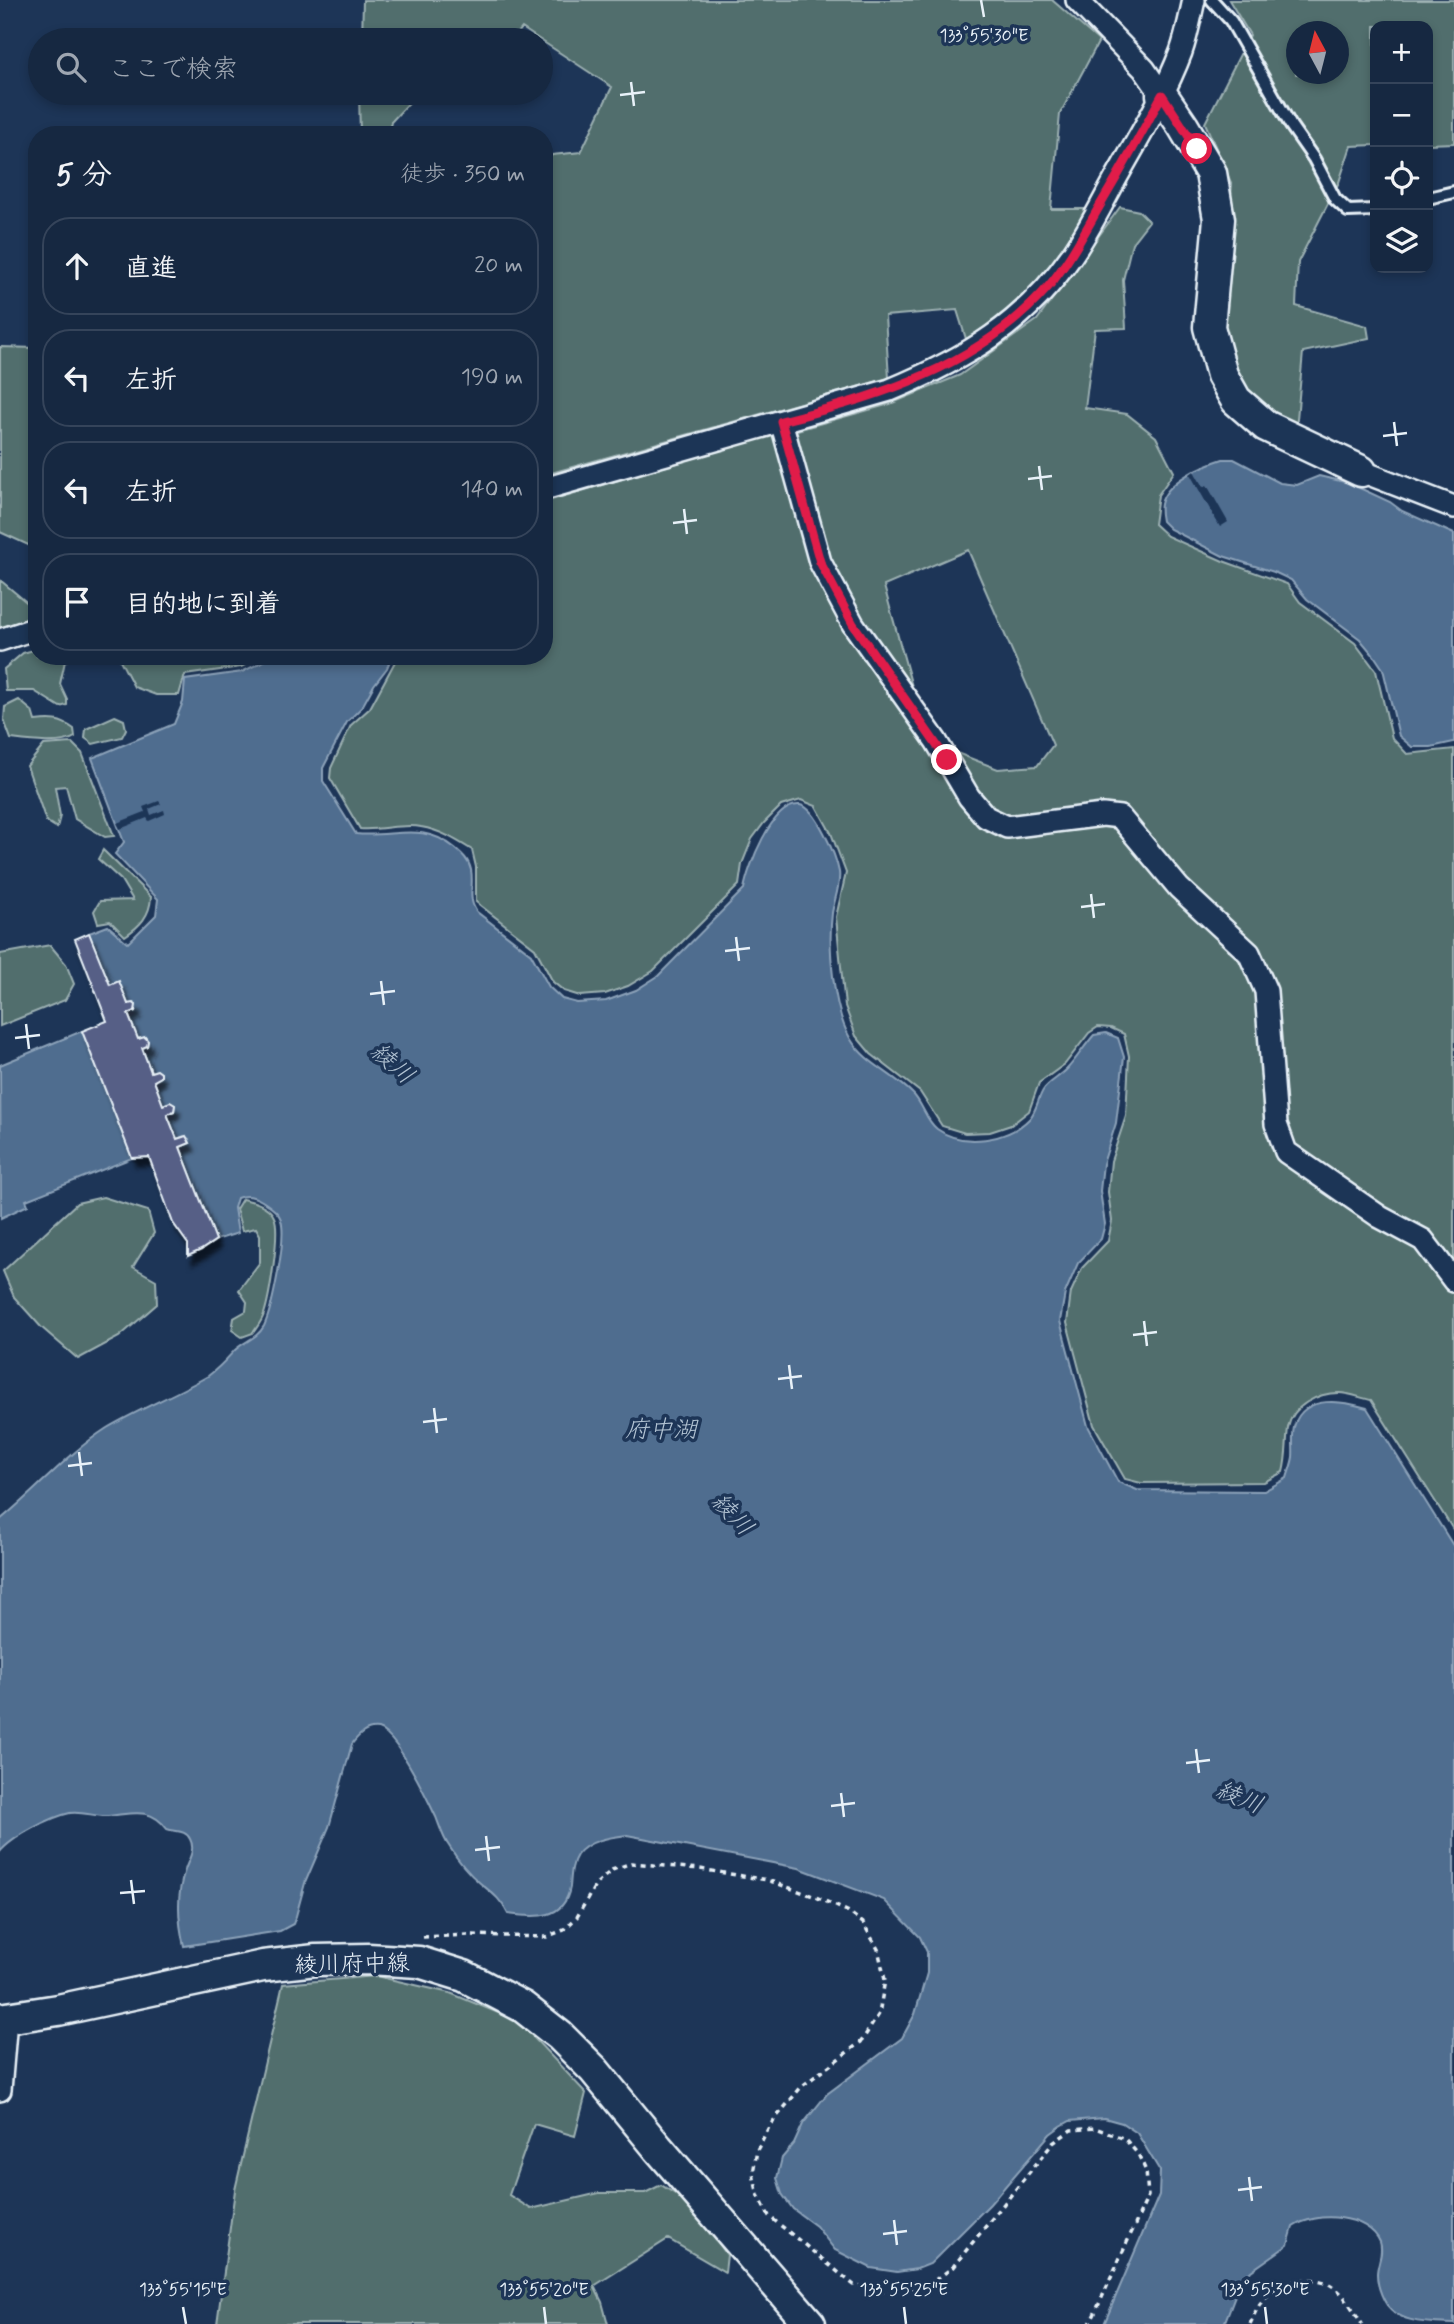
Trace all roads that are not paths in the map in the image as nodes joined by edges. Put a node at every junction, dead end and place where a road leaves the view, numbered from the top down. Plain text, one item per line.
1 (1077, 0) edge
2 (1195, 0) edge
3 (1212, 0) edge
4 (1162, 95) junction
5 (1454, 192) edge
6 (1433, 197) edge
7 (1370, 210) edge
8 (781, 421) junction
9 (1361, 471) joint
10 (553, 486) edge
11 (1454, 508) edge
12 (28, 631) edge
13 (0, 640) edge
14 (1454, 1282) edge
15 (3, 2019) edge
16 (0, 2090) edge
17 (810, 2324) edge

1 - 4 street
2 - 4 street
3 - 7 lane
4 - 8 street
4 - 9 main road
5 - 6 lane
8 - 10 street
8 - 14 street
9 - 11 street
12 - 13 street
15 - 16 street
15 - 17 main road, 綾川府中線

